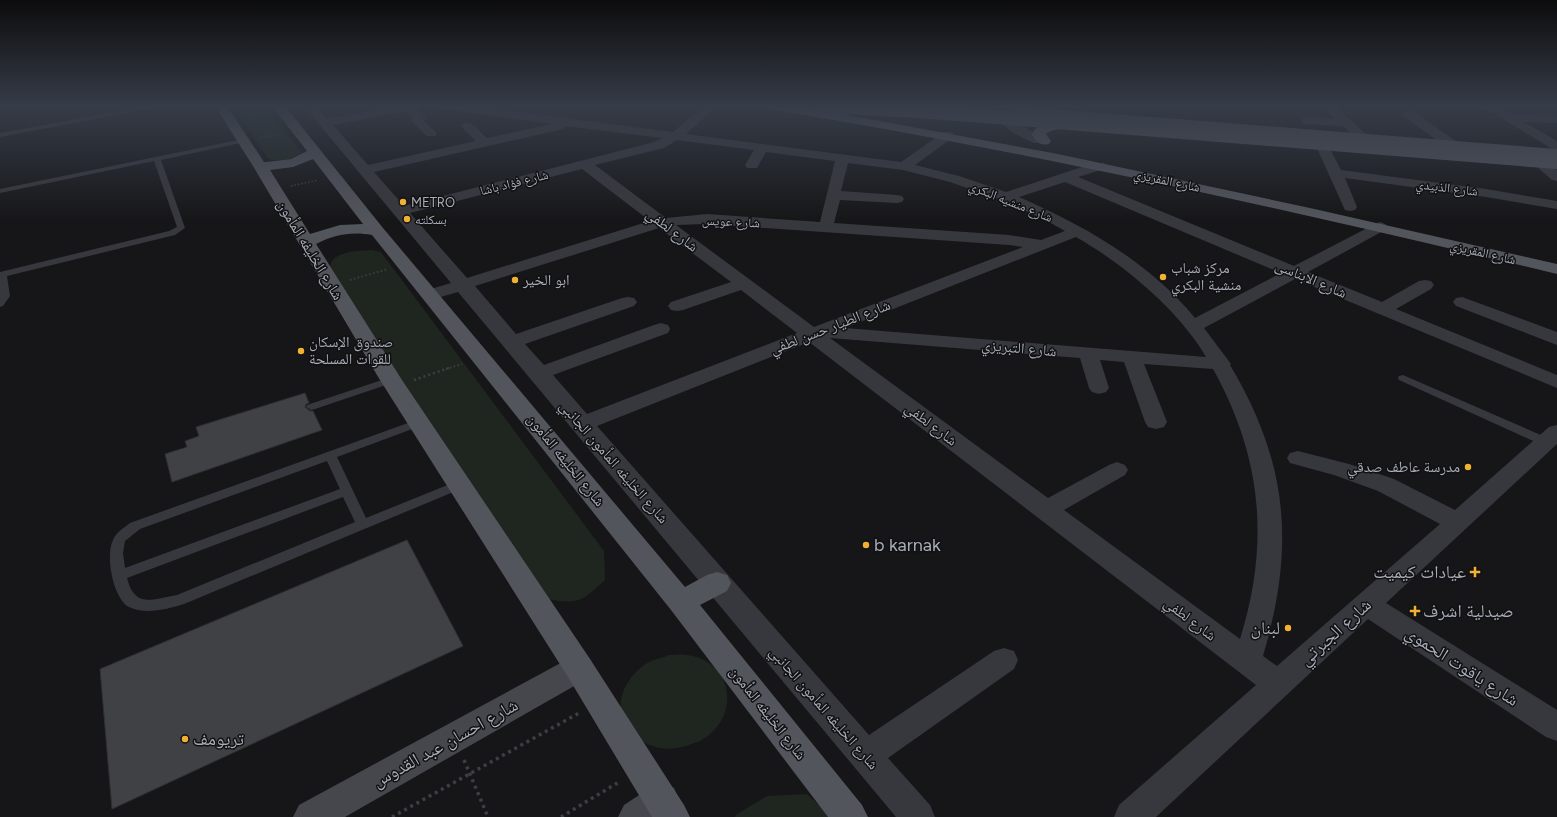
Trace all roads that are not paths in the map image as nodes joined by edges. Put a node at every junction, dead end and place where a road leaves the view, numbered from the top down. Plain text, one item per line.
1 (229, 144) edge
2 (246, 144) edge
3 (308, 144) edge
4 (342, 144) edge
5 (480, 144) edge
6 (658, 144) edge
7 (740, 144) edge
8 (935, 144) edge
9 (992, 144) edge
10 (1060, 144) edge
11 (1299, 144) edge
12 (1326, 144) edge
13 (1378, 144) edge
14 (1441, 144) edge
15 (1452, 145) joint
16 (1322, 146) junction
17 (762, 147) junction
18 (314, 152) junction
19 (1557, 153) edge
20 (1557, 157) edge
21 (842, 158) junction
22 (157, 159) junction
23 (1540, 162) junction
24 (1557, 163) edge
25 (584, 164) junction
26 (752, 165) dead end
27 (260, 166) junction
28 (904, 166) junction
29 (1099, 166) junction
30 (364, 170) junction
31 (1336, 173) junction
32 (1065, 177) junction
33 (1557, 177) edge
34 (0, 191) edge
35 (834, 195) junction
36 (1006, 197) junction
37 (897, 199) dead end
38 (1557, 205) edge
39 (1350, 207) junction
40 (400, 211) junction
41 (662, 223) junction
42 (1432, 226) dead end
43 (826, 227) junction
44 (1380, 227) junction
45 (378, 230) junction
46 (1078, 231) junction
47 (306, 243) junction
48 (1042, 245) junction
49 (1557, 269) edge
50 (1294, 272) junction
51 (1, 274) edge
52 (743, 284) junction
53 (462, 285) junction
54 (1425, 285) dead end
55 (430, 295) junction
56 (628, 302) dead end
57 (1462, 302) dead end
58 (0, 304) edge
59 (677, 306) dead end
60 (1383, 309) junction
61 (1194, 326) junction
62 (661, 329) dead end
63 (814, 333) junction
64 (1557, 339) edge
65 (511, 342) junction
66 (1088, 353) junction
67 (1132, 357) junction
68 (1221, 364) junction
69 (538, 374) junction
70 (1403, 378) dead end
71 (1557, 382) edge
72 (393, 383) junction
73 (1099, 388) dead end
74 (311, 407) dead end
75 (1156, 422) dead end
76 (419, 423) junction
77 (581, 424) junction
78 (1551, 437) edge
79 (330, 455) junction
80 (1298, 458) dead end
81 (1117, 470) dead end
82 (459, 485) junction
83 (346, 490) junction
84 (1046, 510) junction
85 (1457, 522) junction
86 (363, 525) junction
87 (118, 576) junction
88 (717, 582) junction
89 (681, 602) junction
90 (1366, 604) junction
91 (1004, 660) dead end
92 (1246, 661) junction
93 (579, 668) junction
94 (1278, 684) junction
95 (1557, 727) edge
96 (865, 756) junction
97 (657, 811) edge
98 (311, 817) edge
99 (850, 817) edge
100 (918, 817) edge
101 (1131, 817) edge

1 - 22 lane
2 - 27 main road, شارع الخليفه المأمون
3 - 18 main road, شارع الخليفه المأمون
4 - 30 street, شارع الخليفه المأمون الجانبي
5 - 30 street
6 - 25 street, شارع فؤاد باشا
7 - 17 street, شارع منشيه البكري
8 - 28 street
9 - 29 main road, شارع المقريزي
10 - 39 main road, شارع المقريزي
11 - 16 main road
12 - 24 main road, bridge
13 - 20 main road
14 - 15 main road
15 - 19 main road
16 - 23 main road
16 - 31 street
17 - 21 street, شارع منشيه البكري
17 - 26 street
18 - 27 main road
18 - 45 main road, شارع الخليفه المأمون
21 - 28 street, شارع منشيه البكري
21 - 35 street
22 - 34 lane
22 - 51 lane
23 - 24 main road
23 - 33 street
25 - 40 street, شارع فؤاد باشا
25 - 41 street, شارع لطفي
27 - 47 main road, شارع الخليفه المأمون
28 - 36 street, شارع منشيه البكري
29 - 32 street
29 - 44 main road, شارع المقريزي
30 - 40 street, شارع الخليفه المأمون الجانبي
31 - 38 street, شارع الذبيدي
31 - 39 street
32 - 36 street
32 - 50 street, شارع الابناسى
35 - 37 street
35 - 43 street
36 - 46 street, شارع منشيه البكري
39 - 42 main road, شارع المقريزي
40 - 53 street, شارع الخليفه المأمون الجانبي
41 - 43 street, شارع عويس
41 - 52 street, شارع لطفي
41 - 53 street, شارع عويس
43 - 48 street, شارع عويس
44 - 49 main road, شارع المقريزي
44 - 50 street
45 - 47 main road
45 - 55 main road, شارع الخليفه المأمون
46 - 48 street, شارع الطيار حسن لطفي
46 - 61 street, شارع منشيه البكري
47 - 72 main road, شارع الخليفه المأمون
48 - 63 street, شارع الطيار حسن لطفي
50 - 60 street, شارع الابناسى
50 - 61 street
51 - 58 lane
52 - 59 street
52 - 63 street, شارع لطفي
53 - 55 street, شارع عويس
53 - 65 street, شارع الخليفه المأمون الجانبي
54 - 60 street
55 - 89 main road, شارع الخليفه المأمون
56 - 65 street
57 - 64 street
60 - 71 street, شارع الابناسى
61 - 68 street, شارع منشيه البكري
62 - 69 street
63 - 66 street, شارع التبريزي
63 - 77 street, شارع الطيار حسن لطفي
63 - 84 street, شارع لطفي
65 - 69 street, شارع الخليفه المأمون الجانبي
66 - 67 street, شارع التبريزي
66 - 73 street
67 - 68 street, شارع التبريزي
67 - 75 street
68 - 92 street, شارع منشيه البكري
69 - 77 street, شارع الخليفه المأمون الجانبي
70 - 78 lane
72 - 74 lane
72 - 76 main road, شارع الخليفه المأمون
76 - 79 lane
76 - 82 main road, شارع الخليفه المأمون
77 - 88 street, شارع الخليفه المأمون الجانبي
78 - 85 street, شارع الجبرتي
79 - 83 lane
79 - 87 lane
80 - 85 street
81 - 84 street
82 - 86 lane
82 - 93 main road, شارع الخليفه المأمون
83 - 86 lane
83 - 87 lane
84 - 92 street, شارع لطفي
85 - 90 street, شارع الجبرتي
86 - 87 lane
88 - 89 main road
88 - 96 street, شارع الخليفه المأمون الجانبي
89 - 99 main road, شارع الخليفه المأمون
90 - 94 street, شارع الجبرتي
90 - 95 street, شارع ياقوت الحموي
91 - 96 street
92 - 94 street, شارع لطفي
93 - 97 main road, شارع الخليفه المأمون
93 - 98 street, شارع احسان عبد القدوس
94 - 101 street, شارع الجبرتي
96 - 100 street, شارع الخليفه المأمون الجانبي

